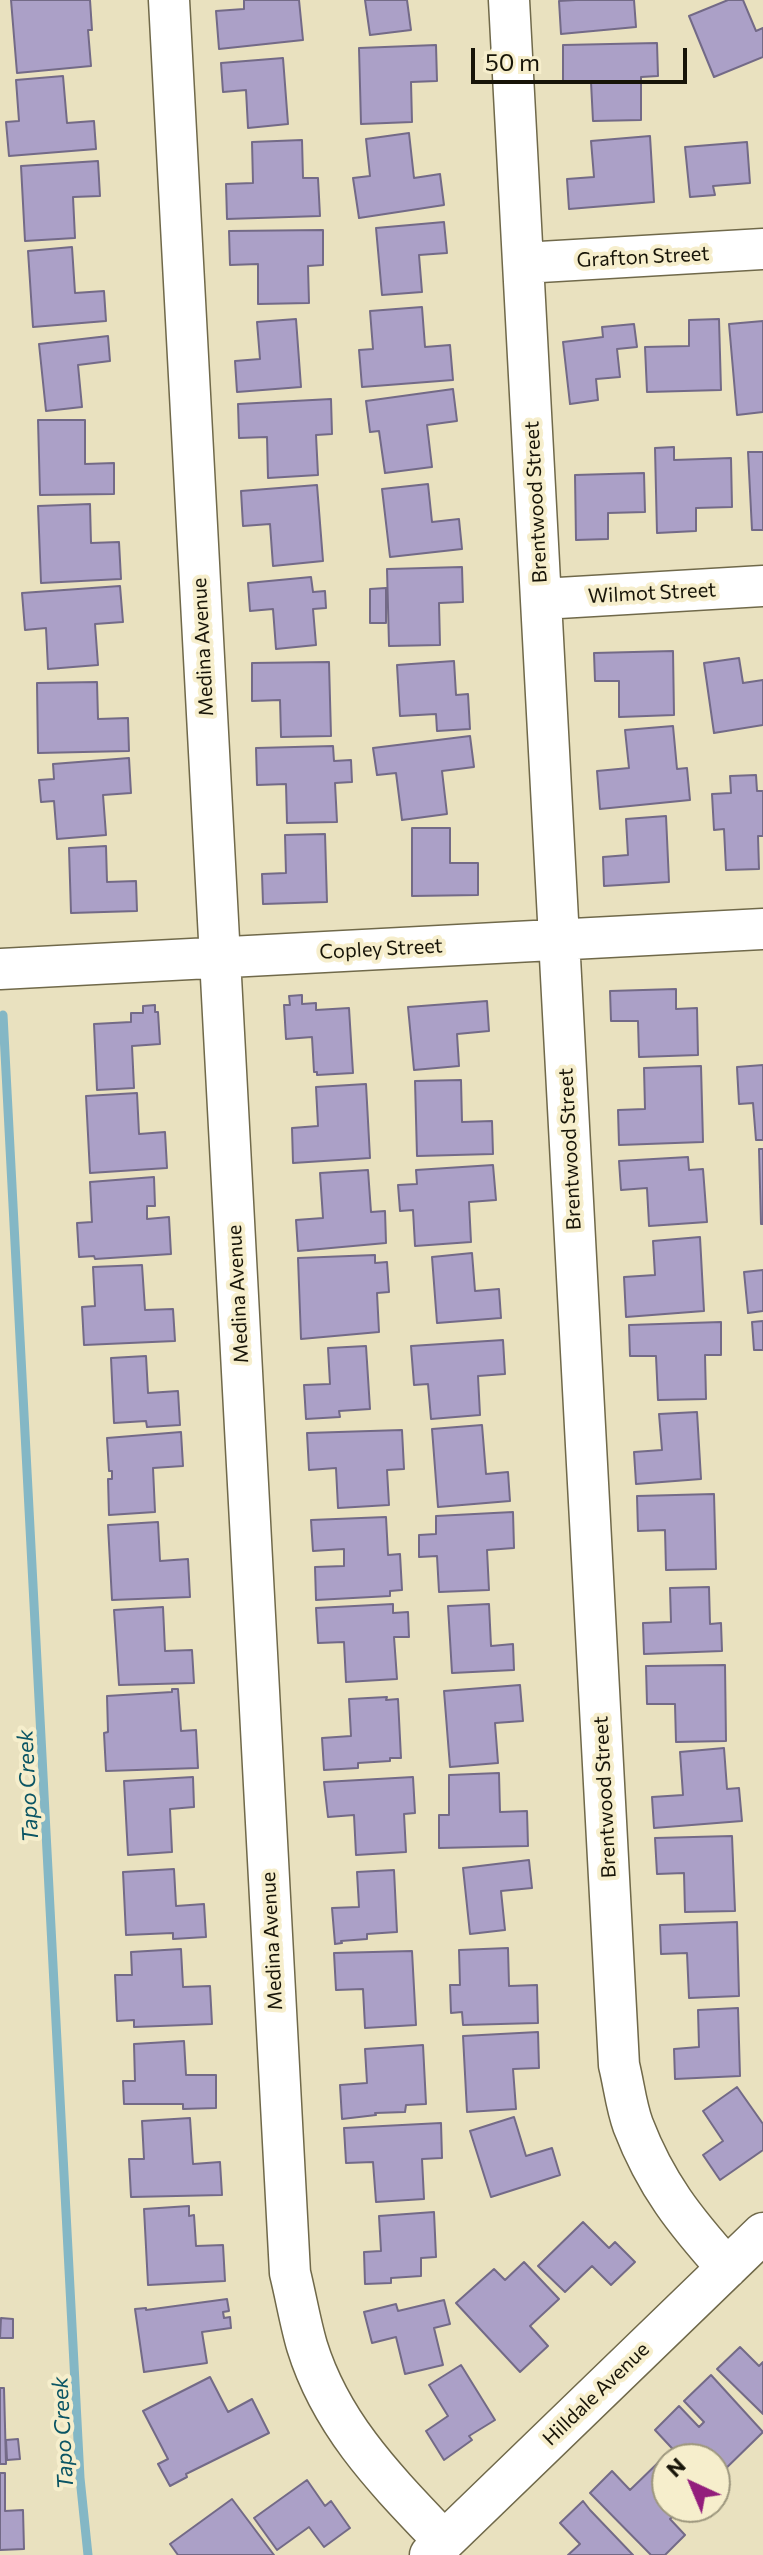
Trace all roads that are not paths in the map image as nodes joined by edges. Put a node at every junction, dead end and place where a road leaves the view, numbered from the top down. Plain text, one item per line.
1 (169, 0) edge
2 (509, 0) edge
3 (763, 249) edge
4 (523, 263) junction
5 (763, 586) edge
6 (542, 599) junction
7 (763, 929) edge
8 (558, 940) junction
9 (220, 958) junction
10 (0, 969) edge
11 (763, 2233) edge
12 (727, 2268) junction
13 (437, 2548) edge

1 - 9 street, Medina Avenue
2 - 4 street, Brentwood Street
3 - 4 street, Grafton Street
4 - 6 street, Brentwood Street
5 - 6 street, Wilmot Street
6 - 8 street, Brentwood Street
7 - 8 street, Copley Street
8 - 9 street, Copley Street
8 - 12 street, Brentwood Street
9 - 10 street, Copley Street
9 - 13 street, Medina Avenue
11 - 12 street, Hilldale Avenue
12 - 13 street, Hilldale Avenue

